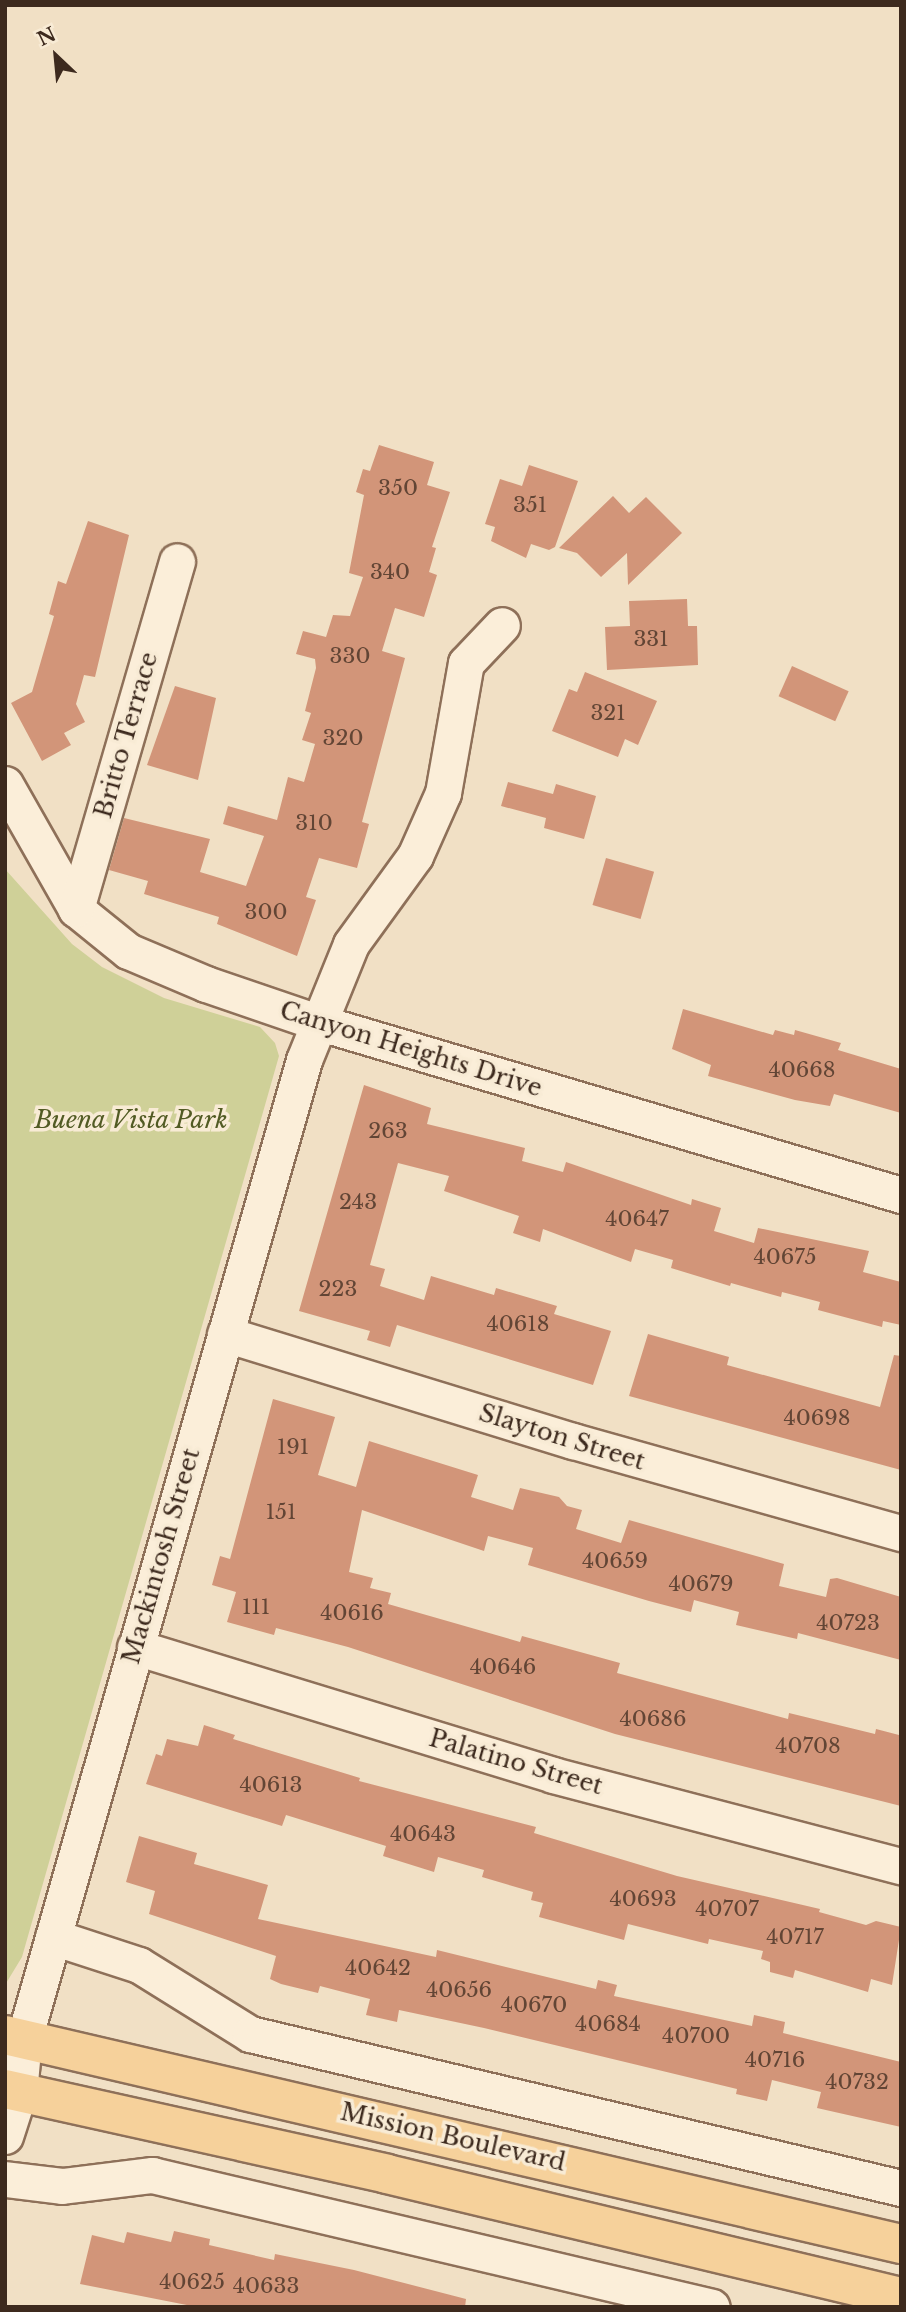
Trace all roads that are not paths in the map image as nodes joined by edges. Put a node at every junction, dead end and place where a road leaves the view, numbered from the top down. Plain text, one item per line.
1 (177, 561) dead end
2 (502, 625) dead end
3 (7, 794) edge
4 (76, 909) junction
5 (317, 1022) junction
6 (901, 1195) edge
7 (225, 1334) junction
8 (901, 1533) edge
9 (135, 1647) junction
10 (901, 1866) edge
11 (53, 1937) junction
12 (15, 2037) edge
13 (12, 2091) edge
14 (5, 2136) edge
15 (5, 2179) edge
16 (901, 2188) edge
17 (901, 2244) edge
18 (901, 2297) edge
19 (712, 2307) edge

1 - 4 street, Britto Terrace
2 - 5 street, Mackintosh Street
3 - 4 street, Canyon Heights Drive
4 - 5 street, Canyon Heights Drive
5 - 6 street, Canyon Heights Drive
5 - 7 street, Mackintosh Street
7 - 8 street, Slayton Street
7 - 9 street, Mackintosh Street
9 - 10 street, Palatino Street
9 - 11 street, Mackintosh Street
11 - 12 street, Mackintosh Street
11 - 16 street
12 - 13 street, Mackintosh Street
12 - 17 main road, Mission Boulevard
13 - 14 street, Mackintosh Street
13 - 18 main road, Mission Boulevard
15 - 19 street

